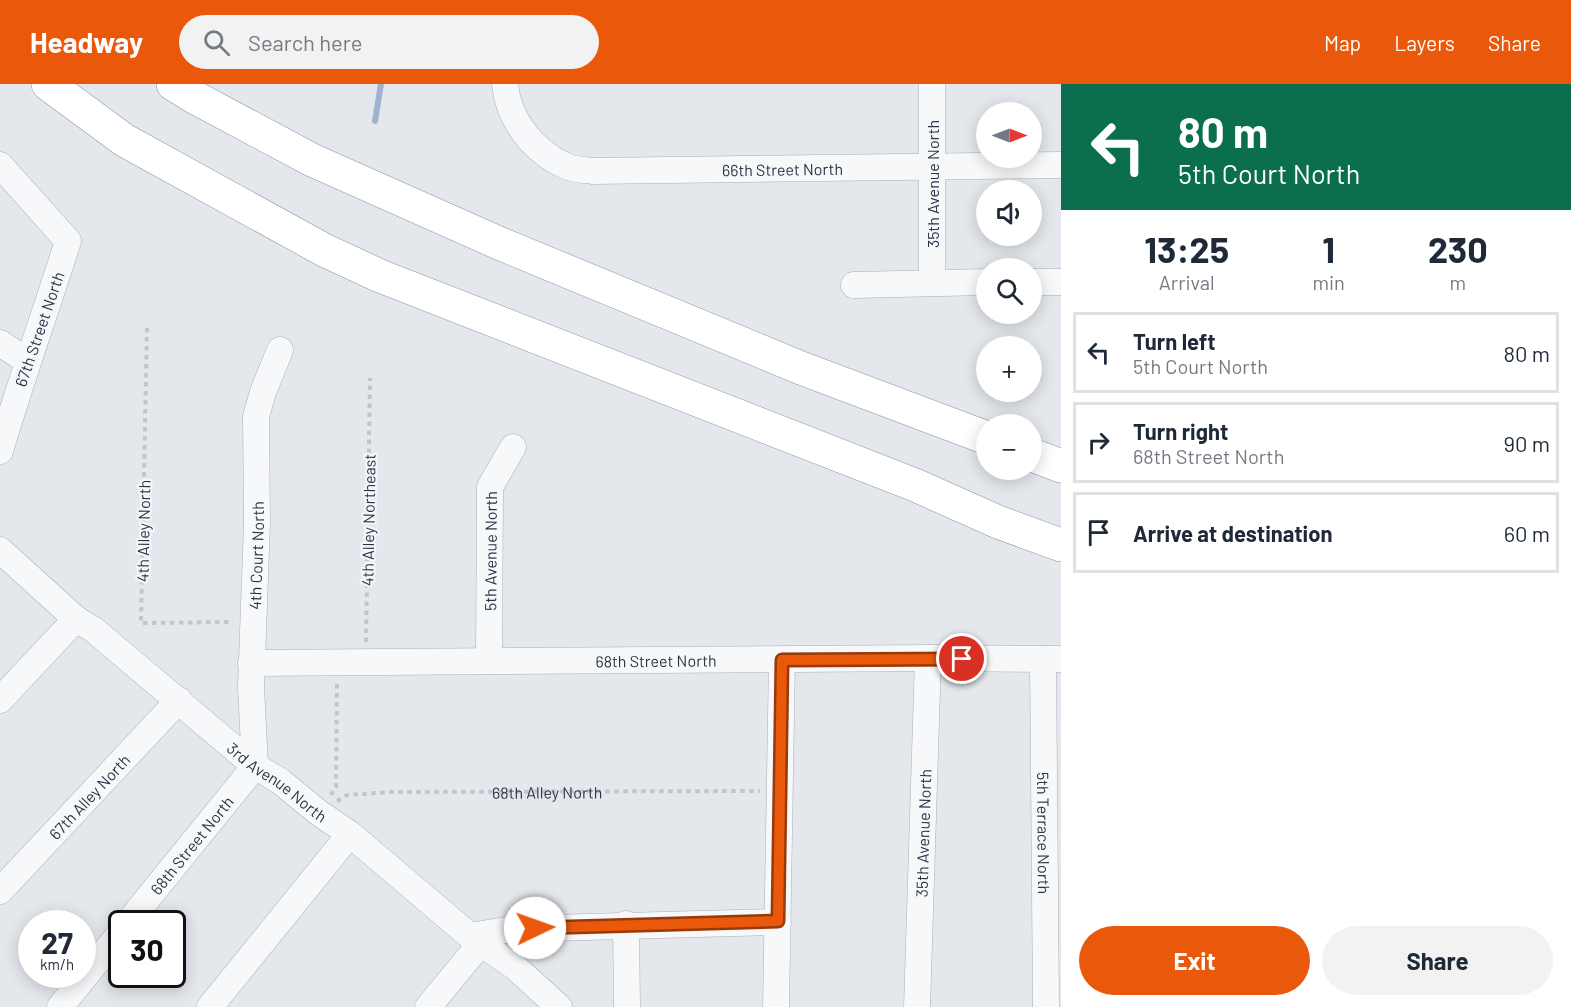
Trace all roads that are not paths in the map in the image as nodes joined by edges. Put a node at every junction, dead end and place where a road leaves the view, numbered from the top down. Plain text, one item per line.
1 (173, 84) edge
2 (505, 84) edge
3 (932, 84) edge
4 (51, 86) edge
5 (0, 165) edge
6 (932, 165) junction
7 (1061, 165) edge
8 (976, 282) edge
9 (1042, 282) edge
10 (1061, 282) edge
11 (932, 283) junction
12 (854, 285) dead end
13 (0, 343) edge
14 (280, 350) dead end
15 (27, 361) junction
16 (976, 434) edge
17 (513, 447) dead end
18 (0, 451) edge
19 (1042, 459) edge
20 (1061, 466) edge
21 (1061, 545) edge
22 (0, 550) edge
23 (76, 619) junction
24 (927, 658) junction
25 (1052, 659) edge
26 (782, 660) junction
27 (489, 661) junction
28 (251, 663) junction
29 (0, 700) edge
30 (179, 700) junction
31 (255, 766) junction
32 (350, 834) junction
33 (0, 891) edge
34 (138, 910) edge
35 (778, 921) junction
36 (626, 924) junction
37 (476, 940) junction
38 (108, 948) edge
39 (1053, 950) edge
40 (60, 1007) edge
41 (210, 1007) edge
42 (428, 1007) edge
43 (559, 1007) edge
44 (627, 1007) edge
45 (776, 1007) edge
46 (917, 1007) edge
47 (1046, 1007) edge

1 - 16 highway
2 - 6 street, 66th Street North
3 - 6 street, 35th Avenue North
4 - 21 highway
5 - 15 street, 67th Street North
6 - 7 street, 66th Street North
6 - 11 street, 35th Avenue North
8 - 11 street
9 - 10 street
11 - 12 street
13 - 15 street
14 - 28 street, 4th Court North
15 - 18 street, 67th Street North
17 - 27 street, 5th Avenue North
19 - 20 highway
22 - 23 street, 3rd Avenue North
23 - 29 street
23 - 30 street, 3rd Avenue North
24 - 25 street, 68th Street North
24 - 26 street, 68th Street North
24 - 46 street, 35th Avenue North
25 - 39 street, 5th Terrace North
26 - 27 street, 68th Street North
26 - 35 street
27 - 28 street, 68th Street North
28 - 31 street, 4th Court North
30 - 31 street, 3rd Avenue North
30 - 33 street, 67th Alley North
31 - 32 street, 3rd Avenue North
31 - 34 street, 68th Street North
32 - 37 street, 3rd Avenue North
32 - 41 street
35 - 36 street
35 - 45 street
36 - 37 street
36 - 44 street
37 - 42 street
37 - 43 street, 3rd Avenue North
38 - 40 street
39 - 47 street, 5th Terrace North

